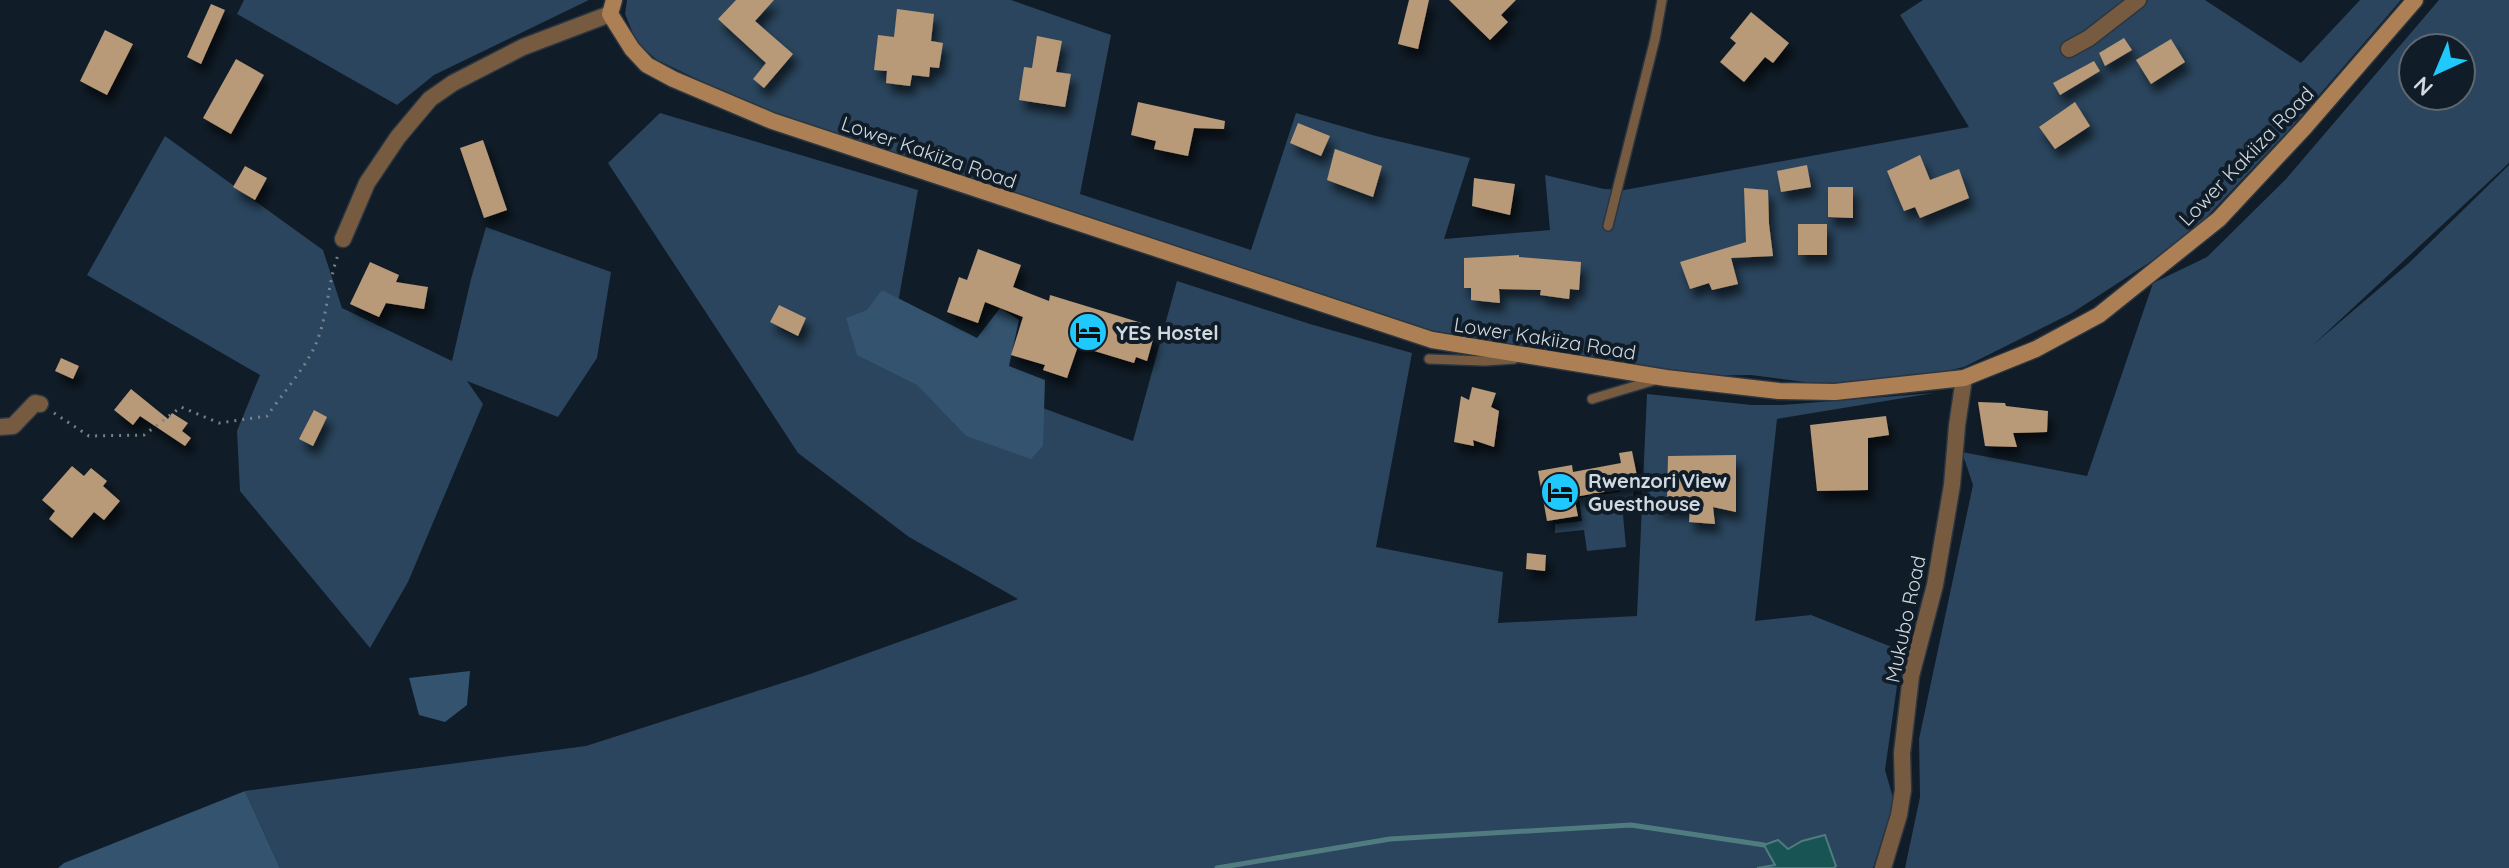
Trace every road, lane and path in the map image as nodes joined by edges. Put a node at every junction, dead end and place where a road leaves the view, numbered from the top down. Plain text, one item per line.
1 (1662, 0) edge
2 (2138, 0) edge
3 (2415, 0) edge
4 (612, 7) edge
5 (2069, 49) dead end
6 (1608, 226) dead end
7 (343, 239) joint
8 (1533, 358) junction
9 (1429, 359) dead end
10 (1666, 378) junction
11 (1964, 378) junction
12 (1592, 399) dead end
13 (40, 404) joint
14 (0, 427) edge
15 (1883, 868) edge

1 - 6 lane
2 - 5 street
3 - 11 main road, Lower Kakiiza Road
4 - 7 street
4 - 8 main road, Lower Kakiiza Road
7 - 13 path
8 - 9 lane
8 - 10 main road, Lower Kakiiza Road
10 - 11 main road, Lower Kakiiza Road
10 - 12 lane
11 - 15 street, Mukubo Road
13 - 14 street

